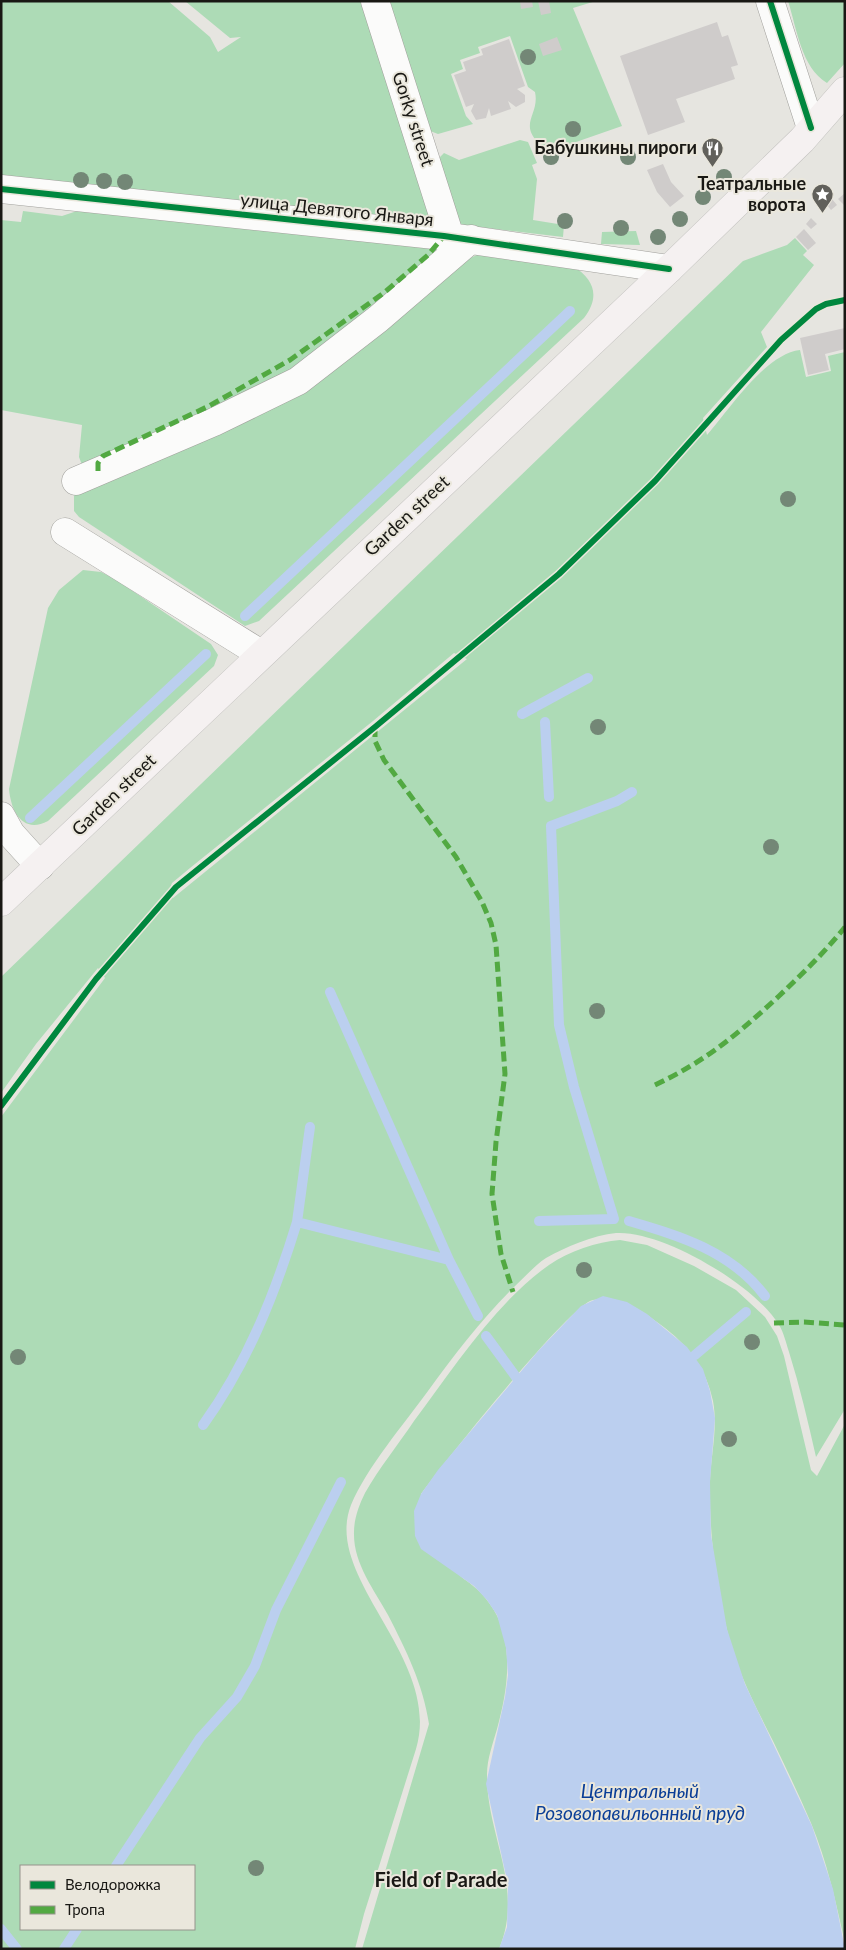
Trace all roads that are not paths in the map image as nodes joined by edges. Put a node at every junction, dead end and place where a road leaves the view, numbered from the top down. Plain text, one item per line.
1 (375, 1) edge
2 (770, 1) edge
3 (845, 91) edge
4 (811, 128) junction
5 (1, 189) edge
6 (460, 238) junction
7 (669, 270) junction
8 (76, 481) dead end
9 (66, 532) dead end
10 (261, 654) junction
11 (1, 816) edge
12 (40, 866) junction
13 (1, 902) edge

1 - 6 street, Gorky street
2 - 4 street
3 - 4 main road, Garden street
4 - 7 main road, Garden street
5 - 6 street, улица Девятого Января
6 - 7 street, улица Девятого Января
6 - 8 street
7 - 10 main road, Garden street
9 - 10 street
10 - 12 main road, Garden street
11 - 12 street
12 - 13 main road, Garden street

